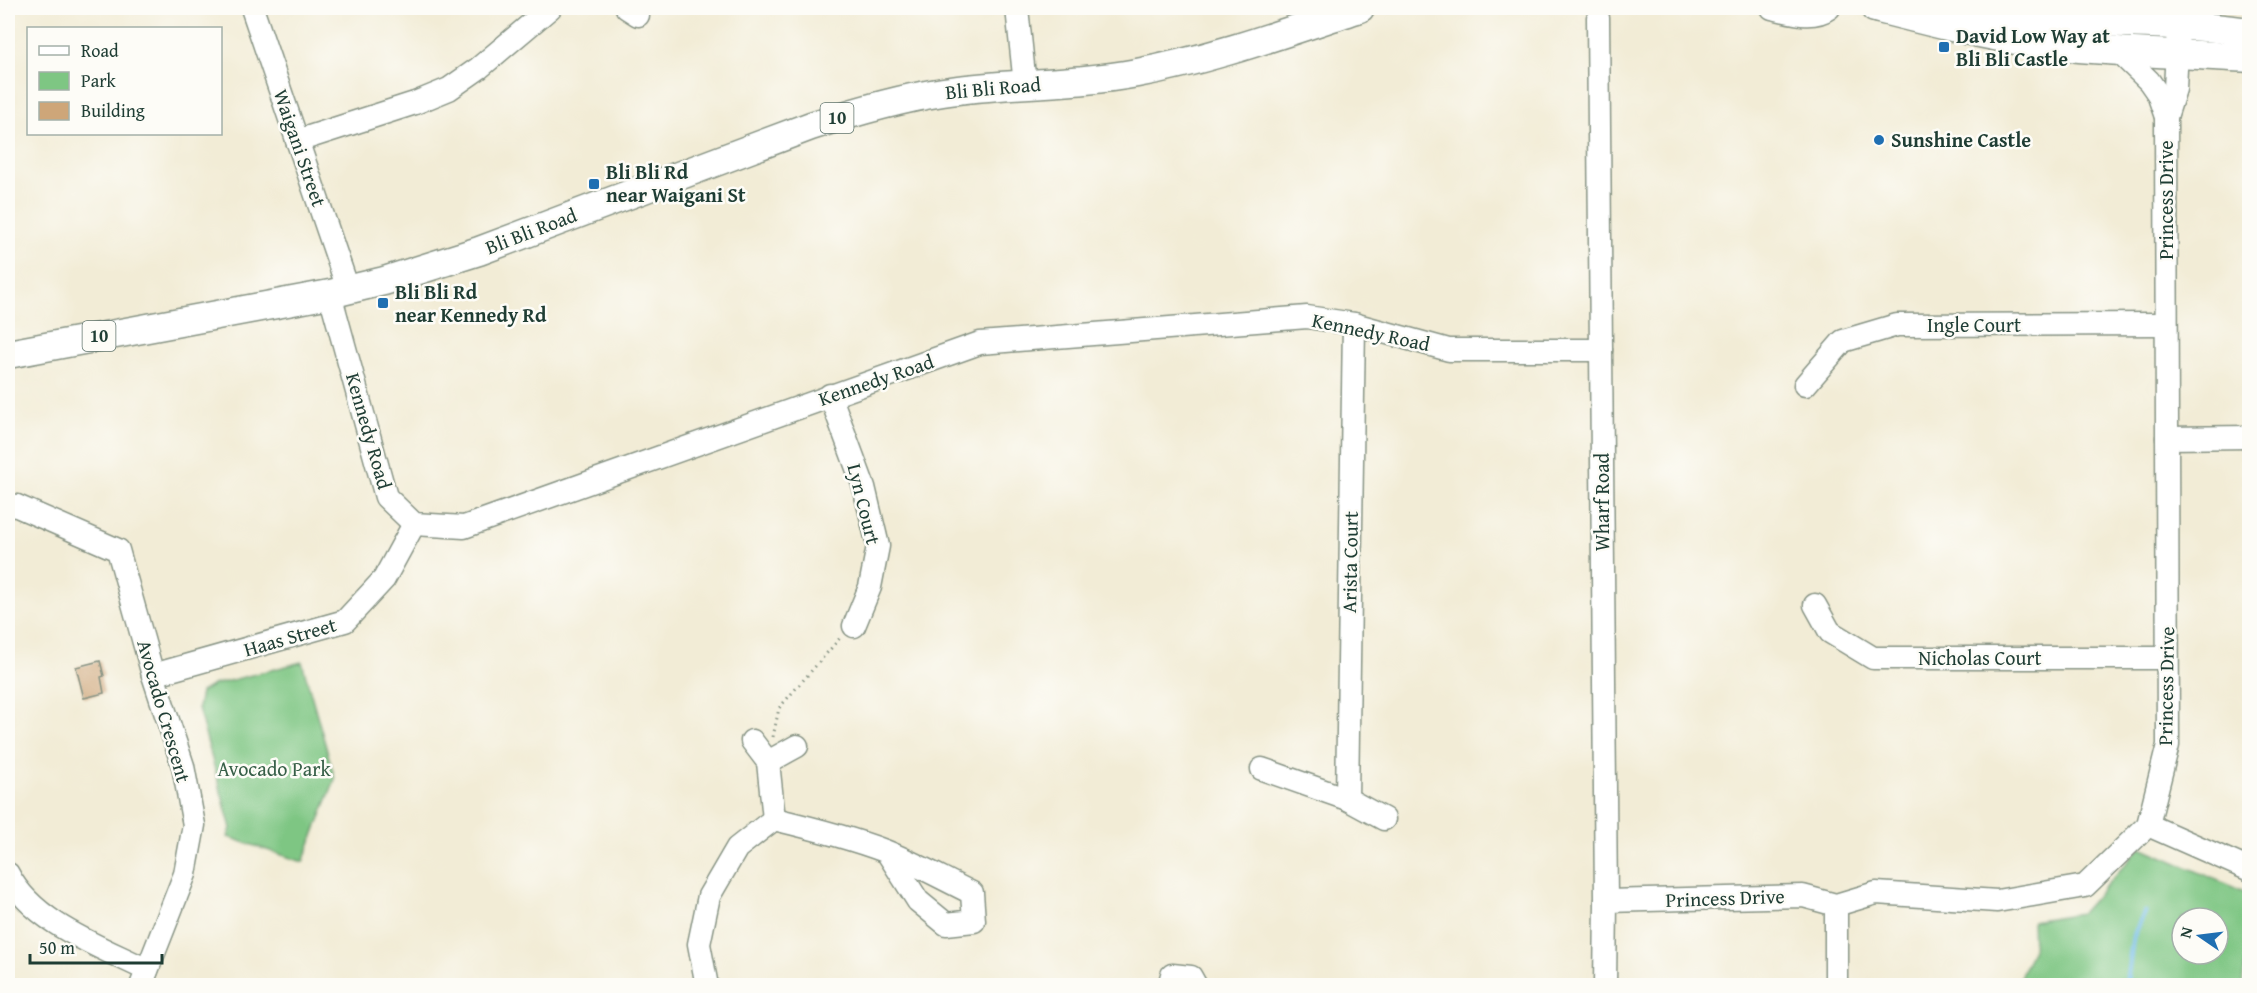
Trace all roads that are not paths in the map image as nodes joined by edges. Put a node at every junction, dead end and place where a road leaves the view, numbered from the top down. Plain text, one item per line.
1 (252, 8) edge
2 (550, 8) edge
3 (1017, 8) edge
4 (1360, 8) edge
5 (1772, 8) edge
6 (1829, 8) edge
7 (1875, 8) edge
8 (1947, 8) edge
9 (2179, 17) edge
10 (1598, 18) dead end
11 (2250, 32) edge
12 (2118, 51) junction
13 (2177, 54) junction
14 (2250, 58) edge
15 (1025, 85) junction
16 (2166, 117) junction
17 (297, 141) junction
18 (339, 291) junction
19 (1354, 324) junction
20 (2166, 324) junction
21 (1601, 350) junction
22 (8, 354) edge
23 (1805, 385) dead end
24 (830, 395) junction
25 (2250, 437) edge
26 (2166, 438) junction
27 (8, 505) edge
28 (414, 524) junction
29 (1815, 605) dead end
30 (854, 626) road end
31 (2167, 658) junction
32 (153, 675) junction
33 (752, 741) dead end
34 (797, 746) dead end
35 (768, 762) junction
36 (1262, 769) dead end
37 (1347, 799) junction
38 (774, 819) junction
39 (1384, 819) dead end
40 (2148, 825) junction
41 (887, 852) dead end
42 (2250, 870) edge
43 (8, 874) edge
44 (1606, 901) junction
45 (1836, 906) junction
46 (144, 978) edge
47 (707, 986) edge
48 (1169, 986) edge
49 (1196, 986) edge
50 (1605, 986) edge
51 (1836, 986) edge

1 - 17 street, Waigani Street
2 - 17 street
3 - 15 street
4 - 15 main road, Bli Bli Road / 10
5 - 6 street
7 - 12 main road
8 - 9 main road
9 - 11 main road
9 - 13 street, Princess Drive
10 - 21 street, Wharf Road
12 - 13 main road
12 - 16 street, Princess Drive
13 - 14 main road
13 - 16 street, Princess Drive
15 - 18 main road, Bli Bli Road / 10
16 - 20 street, Princess Drive
17 - 18 street, Waigani Street
18 - 22 main road, Bli Bli Road / 10
18 - 28 street, Kennedy Road
19 - 21 street, Kennedy Road
19 - 24 street, Kennedy Road
19 - 37 street, Arista Court
20 - 23 street, Ingle Court
20 - 26 street, Princess Drive
21 - 44 street, Wharf Road
24 - 28 street, Kennedy Road
24 - 30 street, Lyn Court
25 - 26 street
26 - 31 street, Princess Drive
27 - 32 street, Avocado Crescent
28 - 32 street, Haas Street
29 - 31 street, Nicholas Court
31 - 40 street, Princess Drive
32 - 46 street, Avocado Crescent
33 - 35 street
34 - 35 street
35 - 38 street
36 - 37 street
37 - 39 street
38 - 41 street
38 - 47 street
40 - 42 street
40 - 45 street
43 - 46 street
44 - 45 street, Princess Drive
44 - 50 street, Wharf Road
45 - 51 street
48 - 49 street

